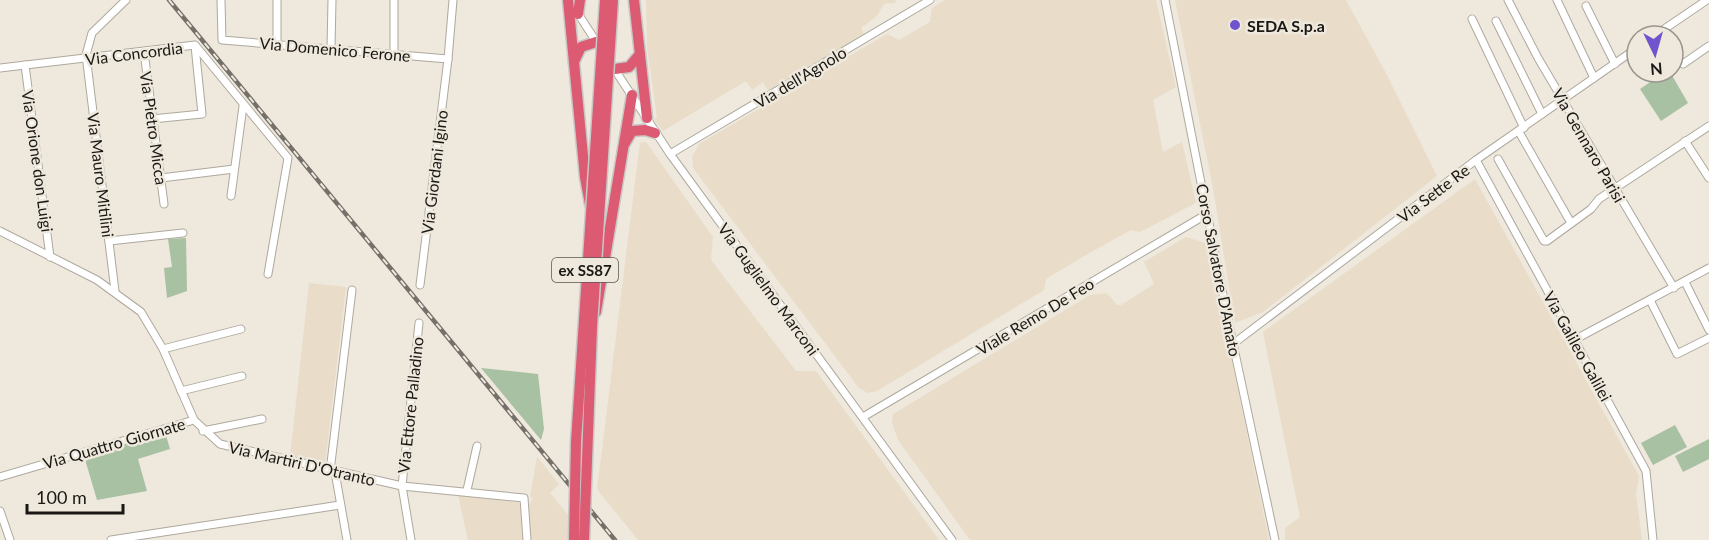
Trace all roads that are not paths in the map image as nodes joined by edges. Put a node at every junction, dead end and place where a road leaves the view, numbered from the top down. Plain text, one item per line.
1 (126, 0) edge
2 (221, 0) edge
3 (277, 0) edge
4 (332, 0) edge
5 (394, 0) edge
6 (453, 0) edge
7 (568, 0) edge
8 (580, 0) edge
9 (605, 0) edge
10 (613, 0) edge
11 (634, 0) edge
12 (930, 0) edge
13 (1165, 0) edge
14 (1508, 0) edge
15 (1557, 0) edge
16 (1707, 0) edge
17 (1586, 6) dead end
18 (578, 14) junction
19 (1472, 19) dead end
20 (1497, 21) dead end
21 (1672, 24) edge
22 (594, 38) junction
23 (277, 44) junction
24 (195, 45) junction
25 (1709, 46) edge
26 (331, 48) junction
27 (144, 52) junction
28 (640, 54) junction
29 (394, 55) junction
30 (1625, 56) edge
31 (86, 58) junction
32 (448, 59) junction
33 (1685, 63) edge
34 (1614, 64) junction
35 (25, 65) junction
36 (574, 66) junction
37 (0, 68) edge
38 (615, 69) junction
39 (1594, 78) junction
40 (632, 94) junction
41 (1563, 99) junction
42 (243, 106) junction
43 (1542, 114) junction
44 (647, 118) junction
45 (152, 119) junction
46 (1709, 126) edge
47 (1521, 130) junction
48 (655, 133) junction
49 (1685, 141) junction
50 (623, 146) junction
51 (670, 154) junction
52 (1498, 159) dead end
53 (1476, 160) junction
54 (234, 169) junction
55 (161, 178) junction
56 (1709, 178) edge
57 (1614, 189) junction
58 (231, 196) dead end
59 (164, 204) dead end
60 (590, 205) junction
61 (1207, 214) junction
62 (1571, 223) junction
63 (0, 231) edge
64 (183, 233) dead end
65 (109, 241) junction
66 (50, 256) junction
67 (1709, 268) edge
68 (268, 274) dead end
69 (1685, 282) junction
70 (420, 285) dead end
71 (1674, 288) junction
72 (352, 290) dead end
73 (115, 291) junction
74 (1650, 300) junction
75 (1705, 314) edge
76 (419, 324) dead end
77 (241, 328) dead end
78 (1709, 330) edge
79 (592, 332) junction
80 (1709, 338) edge
81 (1574, 340) junction
82 (1233, 344) junction
83 (163, 349) junction
84 (242, 376) dead end
85 (181, 391) junction
86 (863, 417) junction
87 (262, 419) dead end
88 (194, 420) junction
89 (203, 431) junction
90 (477, 446) dead end
91 (332, 471) junction
92 (0, 477) edge
93 (402, 486) junction
94 (467, 490) junction
95 (340, 505) junction
96 (0, 511) edge
97 (10, 540) edge
98 (111, 540) edge
99 (347, 540) edge
100 (411, 540) edge
101 (527, 540) edge
102 (574, 540) edge
103 (584, 540) edge
104 (952, 540) edge
105 (1275, 540) edge
106 (1653, 540) edge

1 - 31 street
2 - 23 street, Via Domenico Ferone
3 - 23 street
4 - 26 street
5 - 29 street
6 - 32 street, Via Giordani Igino
7 - 18 street, Via Guglielmo Marconi
7 - 36 highway
8 - 18 highway
9 - 60 highway, ex SS87, bridge
10 - 79 highway, ex SS87, bridge
11 - 28 highway
12 - 51 street, Via dell'Agnolo
13 - 61 street, Corso Salvatore D'Amato
14 - 41 street, Via Gennaro Parisi
15 - 39 street
16 - 21 street
17 - 34 street
18 - 22 street, Via Guglielmo Marconi
19 - 47 street
20 - 43 street
22 - 36 highway
22 - 38 street, Via Guglielmo Marconi
23 - 26 street, Via Domenico Ferone
24 - 27 street, Via Concordia
24 - 42 street, Via Concordia
24 - 45 street
25 - 33 street
26 - 29 street, Via Domenico Ferone
27 - 31 street, Via Concordia
27 - 45 street, Via Pietro Micca
28 - 38 highway
28 - 44 highway
29 - 32 street, Via Domenico Ferone
30 - 34 street, Via Sette Re
31 - 35 street, Via Concordia
31 - 65 street, Via Mauro Mitilini
32 - 70 street, Via Giordani Igino
34 - 39 street, Via Sette Re
35 - 37 street, Via Concordia
35 - 66 street, Via Orione don Luigi
36 - 60 highway
38 - 40 street, Via Guglielmo Marconi
39 - 41 street, Via Sette Re
40 - 44 street, Via Guglielmo Marconi
40 - 50 highway
41 - 43 street, Via Sette Re
41 - 57 street, Via Gennaro Parisi
42 - 54 street
42 - 68 street, Via Concordia
43 - 47 street, Via Sette Re
44 - 48 street, Via Guglielmo Marconi
45 - 55 street, Via Pietro Micca
46 - 49 street
47 - 53 street, Via Sette Re
47 - 62 street
48 - 50 highway
48 - 51 street, Via Guglielmo Marconi
49 - 56 street
49 - 57 street
50 - 79 highway, bridge
51 - 86 street, Via Guglielmo Marconi
52 - 62 street
53 - 81 street, Via Galileo Galilei
53 - 82 street, Via Sette Re
54 - 55 street
54 - 58 street
55 - 59 street, Via Pietro Micca
57 - 62 street
57 - 71 street, Via Gennaro Parisi
60 - 102 highway, ex SS87, bridge
61 - 82 street, Corso Salvatore D'Amato
61 - 86 street, Viale Remo De Feo
63 - 66 street, Via Martiri D'Otranto
64 - 65 street
65 - 73 street, Via Mauro Mitilini
66 - 73 street, Via Martiri D'Otranto
67 - 69 street
69 - 71 street
69 - 75 street
71 - 74 street
72 - 91 street
73 - 83 street, Via Martiri D'Otranto
74 - 80 street
74 - 81 street
75 - 78 street
76 - 93 street, Via Ettore Palladino
77 - 83 street
79 - 103 highway, ex SS87, bridge
81 - 106 street, Via Galileo Galilei
82 - 105 street, Corso Salvatore D'Amato
83 - 85 street, Via Martiri D'Otranto
84 - 85 street
85 - 88 street, Via Martiri D'Otranto
86 - 104 street, Via Guglielmo Marconi
87 - 89 street
88 - 89 street, Via Martiri D'Otranto
88 - 92 street, Via Quattro Giornate
89 - 91 street, Via Martiri D'Otranto
90 - 94 street
91 - 93 street, Via Martiri D'Otranto
91 - 95 street
93 - 94 street, Via Martiri D'Otranto
93 - 100 street, Via Ettore Palladino
94 - 101 street, Via Martiri D'Otranto
95 - 98 street
95 - 99 street
96 - 97 street

